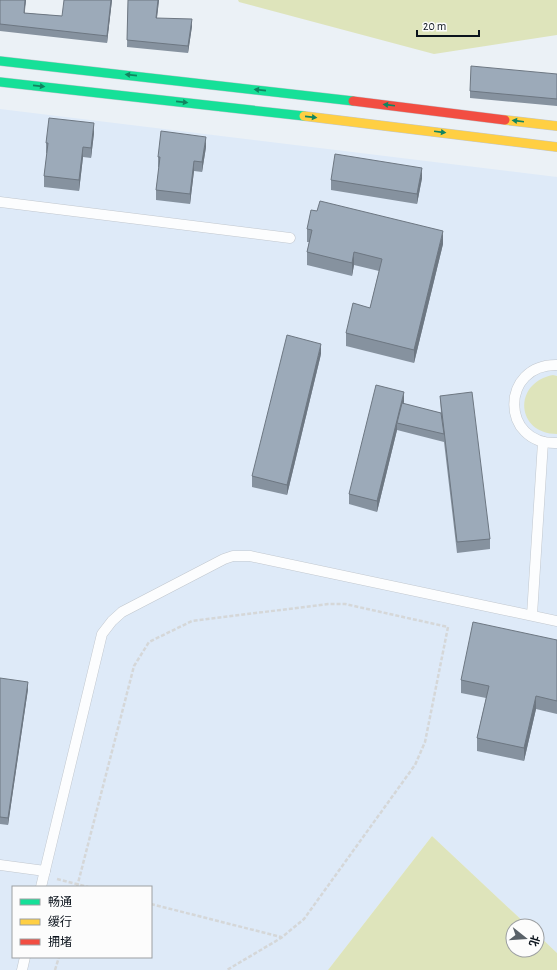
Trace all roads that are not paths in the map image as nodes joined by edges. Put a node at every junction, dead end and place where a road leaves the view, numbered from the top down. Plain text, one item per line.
1 (0, 60) edge
2 (0, 82) edge
3 (557, 126) edge
4 (557, 147) edge
5 (0, 202) edge
6 (290, 238) dead end
7 (557, 365) edge
8 (542, 442) junction
9 (557, 443) edge
10 (532, 616) junction
11 (557, 621) edge
12 (0, 865) edge
13 (45, 873) junction
14 (42, 886) edge
15 (25, 958) edge
16 (22, 970) edge

3 -> 1 street
2 -> 4 street
5 - 6 lane
7 - 8 lane
8 - 9 lane
8 - 10 lane
10 - 11 lane
10 - 13 lane
12 - 13 lane
13 - 14 lane
15 - 16 lane

